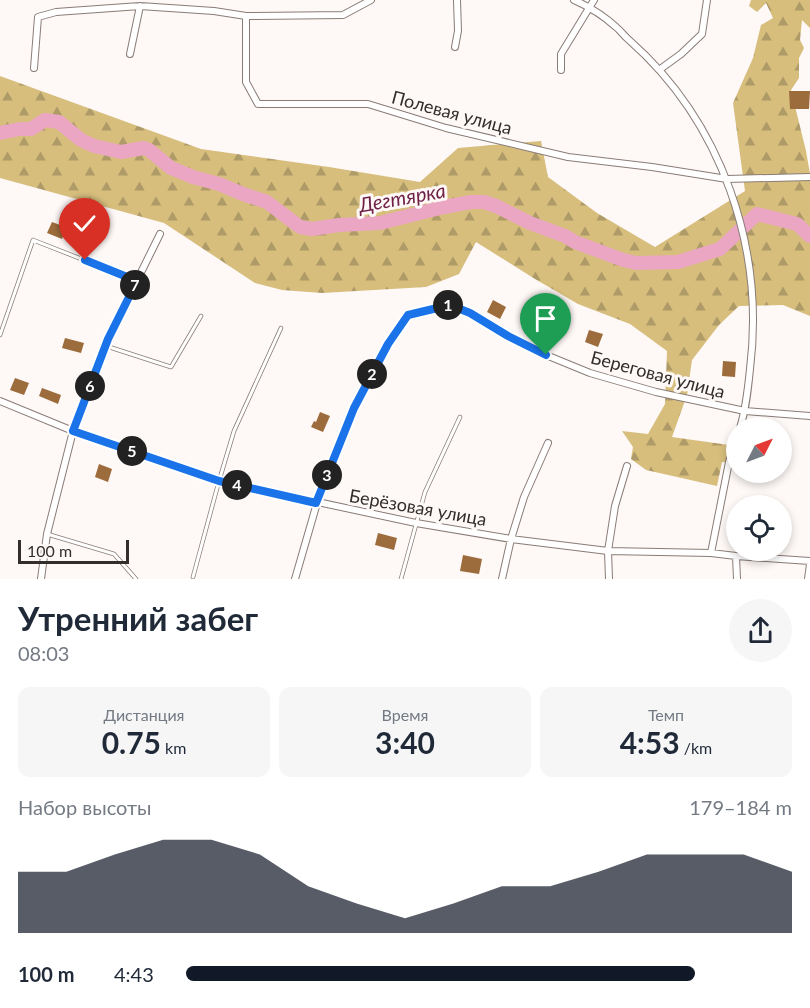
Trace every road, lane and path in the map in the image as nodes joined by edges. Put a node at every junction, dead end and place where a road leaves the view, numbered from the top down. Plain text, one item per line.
1 (371, 0) edge
2 (458, 0) edge
3 (574, 0) edge
4 (594, 0) edge
5 (707, 0) edge
6 (140, 6) junction
7 (590, 7) junction
8 (246, 16) junction
9 (455, 46) dead end
10 (130, 54) dead end
11 (34, 68) dead end
12 (561, 70) dead end
13 (658, 70) junction
14 (810, 177) edge
15 (727, 179) junction
16 (160, 234) dead end
17 (137, 281) junction
18 (201, 315) dead end
19 (281, 328) dead end
20 (0, 335) edge
21 (106, 346) junction
22 (0, 401) edge
23 (745, 411) junction
24 (810, 416) edge
25 (460, 417) dead end
26 (743, 417) edge
27 (73, 431) junction
28 (548, 442) dead end
29 (627, 466) dead end
30 (726, 477) edge
31 (219, 481) junction
32 (316, 503) junction
33 (416, 523) junction
34 (47, 534) junction
35 (511, 539) junction
36 (608, 551) junction
37 (711, 553) junction
38 (726, 555) edge
39 (736, 561) edge
40 (792, 561) edge
41 (810, 562) edge
42 (193, 577) dead end
43 (41, 579) edge
44 (136, 579) edge
45 (295, 579) edge
46 (400, 579) edge
47 (502, 579) edge
48 (609, 579) edge
49 (737, 579) edge
50 (808, 579) edge

1 - 8 street
2 - 9 street
3 - 7 street
4 - 7 street
5 - 13 street
6 - 8 street
6 - 10 street
6 - 11 street
7 - 12 street
7 - 13 street
8 - 15 street, Полевая улица
13 - 15 street
14 - 15 street
15 - 23 street
16 - 17 street
17 - 20 lane
17 - 21 street
18 - 21 lane
19 - 31 lane
21 - 27 street
22 - 27 street, Берёзовая улица
23 - 24 street, Береговая улица
23 - 26 street
23 - 32 street, Береговая улица
25 - 33 lane
27 - 31 street, Берёзовая улица
27 - 34 street
28 - 35 street
29 - 36 street
30 - 37 street
31 - 32 street, Берёзовая улица
31 - 42 lane
32 - 33 street, Берёзовая улица
32 - 45 street, Береговая улица
33 - 35 street, Берёзовая улица
33 - 46 lane
34 - 43 street
34 - 44 lane
35 - 36 street, Берёзовая улица
35 - 47 street
36 - 37 street, Берёзовая улица
36 - 48 street
37 - 38 street, Берёзовая улица
39 - 49 street
40 - 41 street, Берёзовая улица
41 - 50 street

